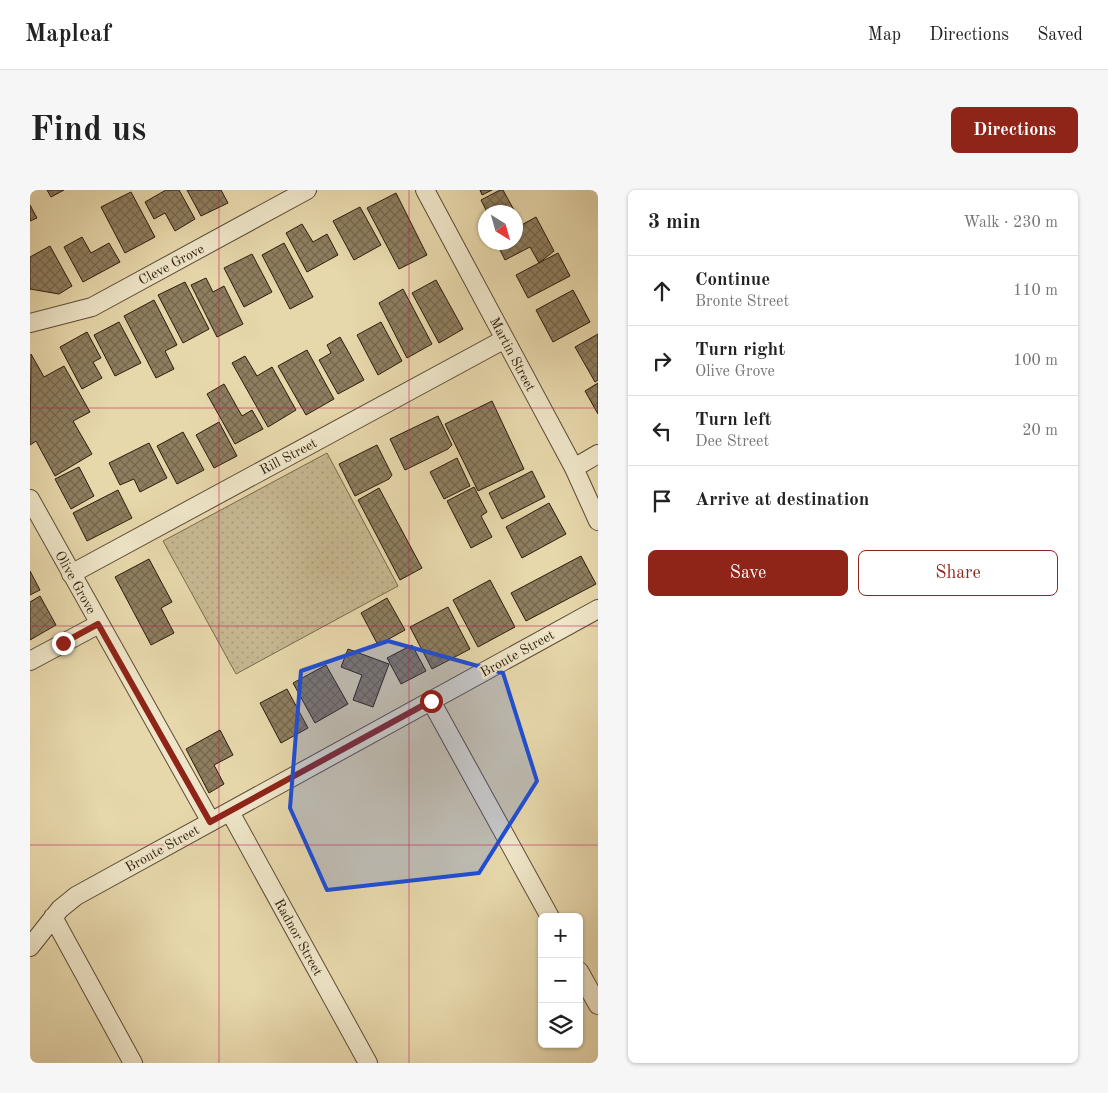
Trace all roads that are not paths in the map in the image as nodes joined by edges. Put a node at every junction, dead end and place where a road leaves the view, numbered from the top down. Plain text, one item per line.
1 (307, 190) edge
2 (425, 190) edge
3 (30, 323) edge
4 (505, 339) junction
5 (598, 454) edge
6 (574, 468) junction
7 (30, 499) edge
8 (598, 520) edge
9 (71, 574) junction
10 (598, 609) edge
11 (98, 624) junction
12 (30, 661) edge
13 (431, 701) junction
14 (230, 812) junction
15 (210, 822) junction
16 (548, 913) edge
17 (53, 917) junction
18 (30, 946) edge
19 (583, 978) edge
20 (598, 1005) edge
21 (132, 1063) edge
22 (368, 1063) edge

1 - 3 street, Cleve Grove
2 - 4 street, Martin Street
4 - 6 street, Martin Street
4 - 9 street, Rill Street
5 - 6 street
6 - 8 street, Martin Street
7 - 9 street, Olive Grove
9 - 11 street, Olive Grove
10 - 13 street, Bronte Street
11 - 12 street
11 - 15 street, Olive Grove
13 - 14 street, Bronte Street
13 - 16 street
14 - 15 street, Bronte Street
14 - 22 street, Radnor Street
15 - 17 street, Bronte Street
17 - 18 street, Bronte Street
17 - 21 street
19 - 20 street

